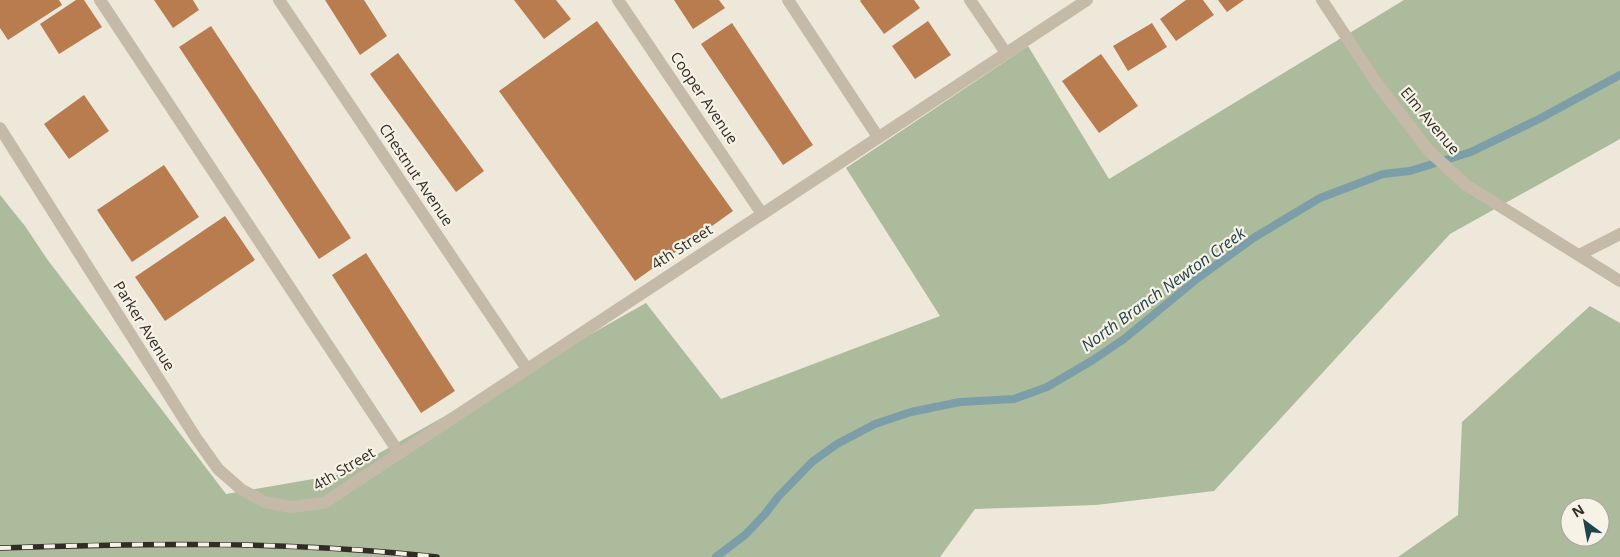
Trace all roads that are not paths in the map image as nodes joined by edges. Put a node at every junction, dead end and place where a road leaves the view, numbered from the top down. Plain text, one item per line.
1 (100, 0) edge
2 (279, 0) edge
3 (618, 0) edge
4 (788, 0) edge
5 (970, 0) edge
6 (1087, 0) edge
7 (1322, 0) edge
8 (1006, 53) junction
9 (0, 128) edge
10 (878, 137) junction
11 (762, 214) junction
12 (1620, 234) edge
13 (1579, 256) junction
14 (1620, 281) edge
15 (527, 369) junction
16 (399, 453) junction
17 (290, 507) joint

1 - 16 street
2 - 15 street, Chestnut Avenue
3 - 11 street, Cooper Avenue
4 - 10 street
5 - 8 street
6 - 8 street, 4th Street
7 - 13 street, Elm Avenue
8 - 10 street, 4th Street
9 - 17 street, Parker Avenue
10 - 11 street, 4th Street
11 - 15 street, 4th Street
12 - 13 street
13 - 14 street, Elm Avenue
15 - 16 street, 4th Street
16 - 17 street, 4th Street

